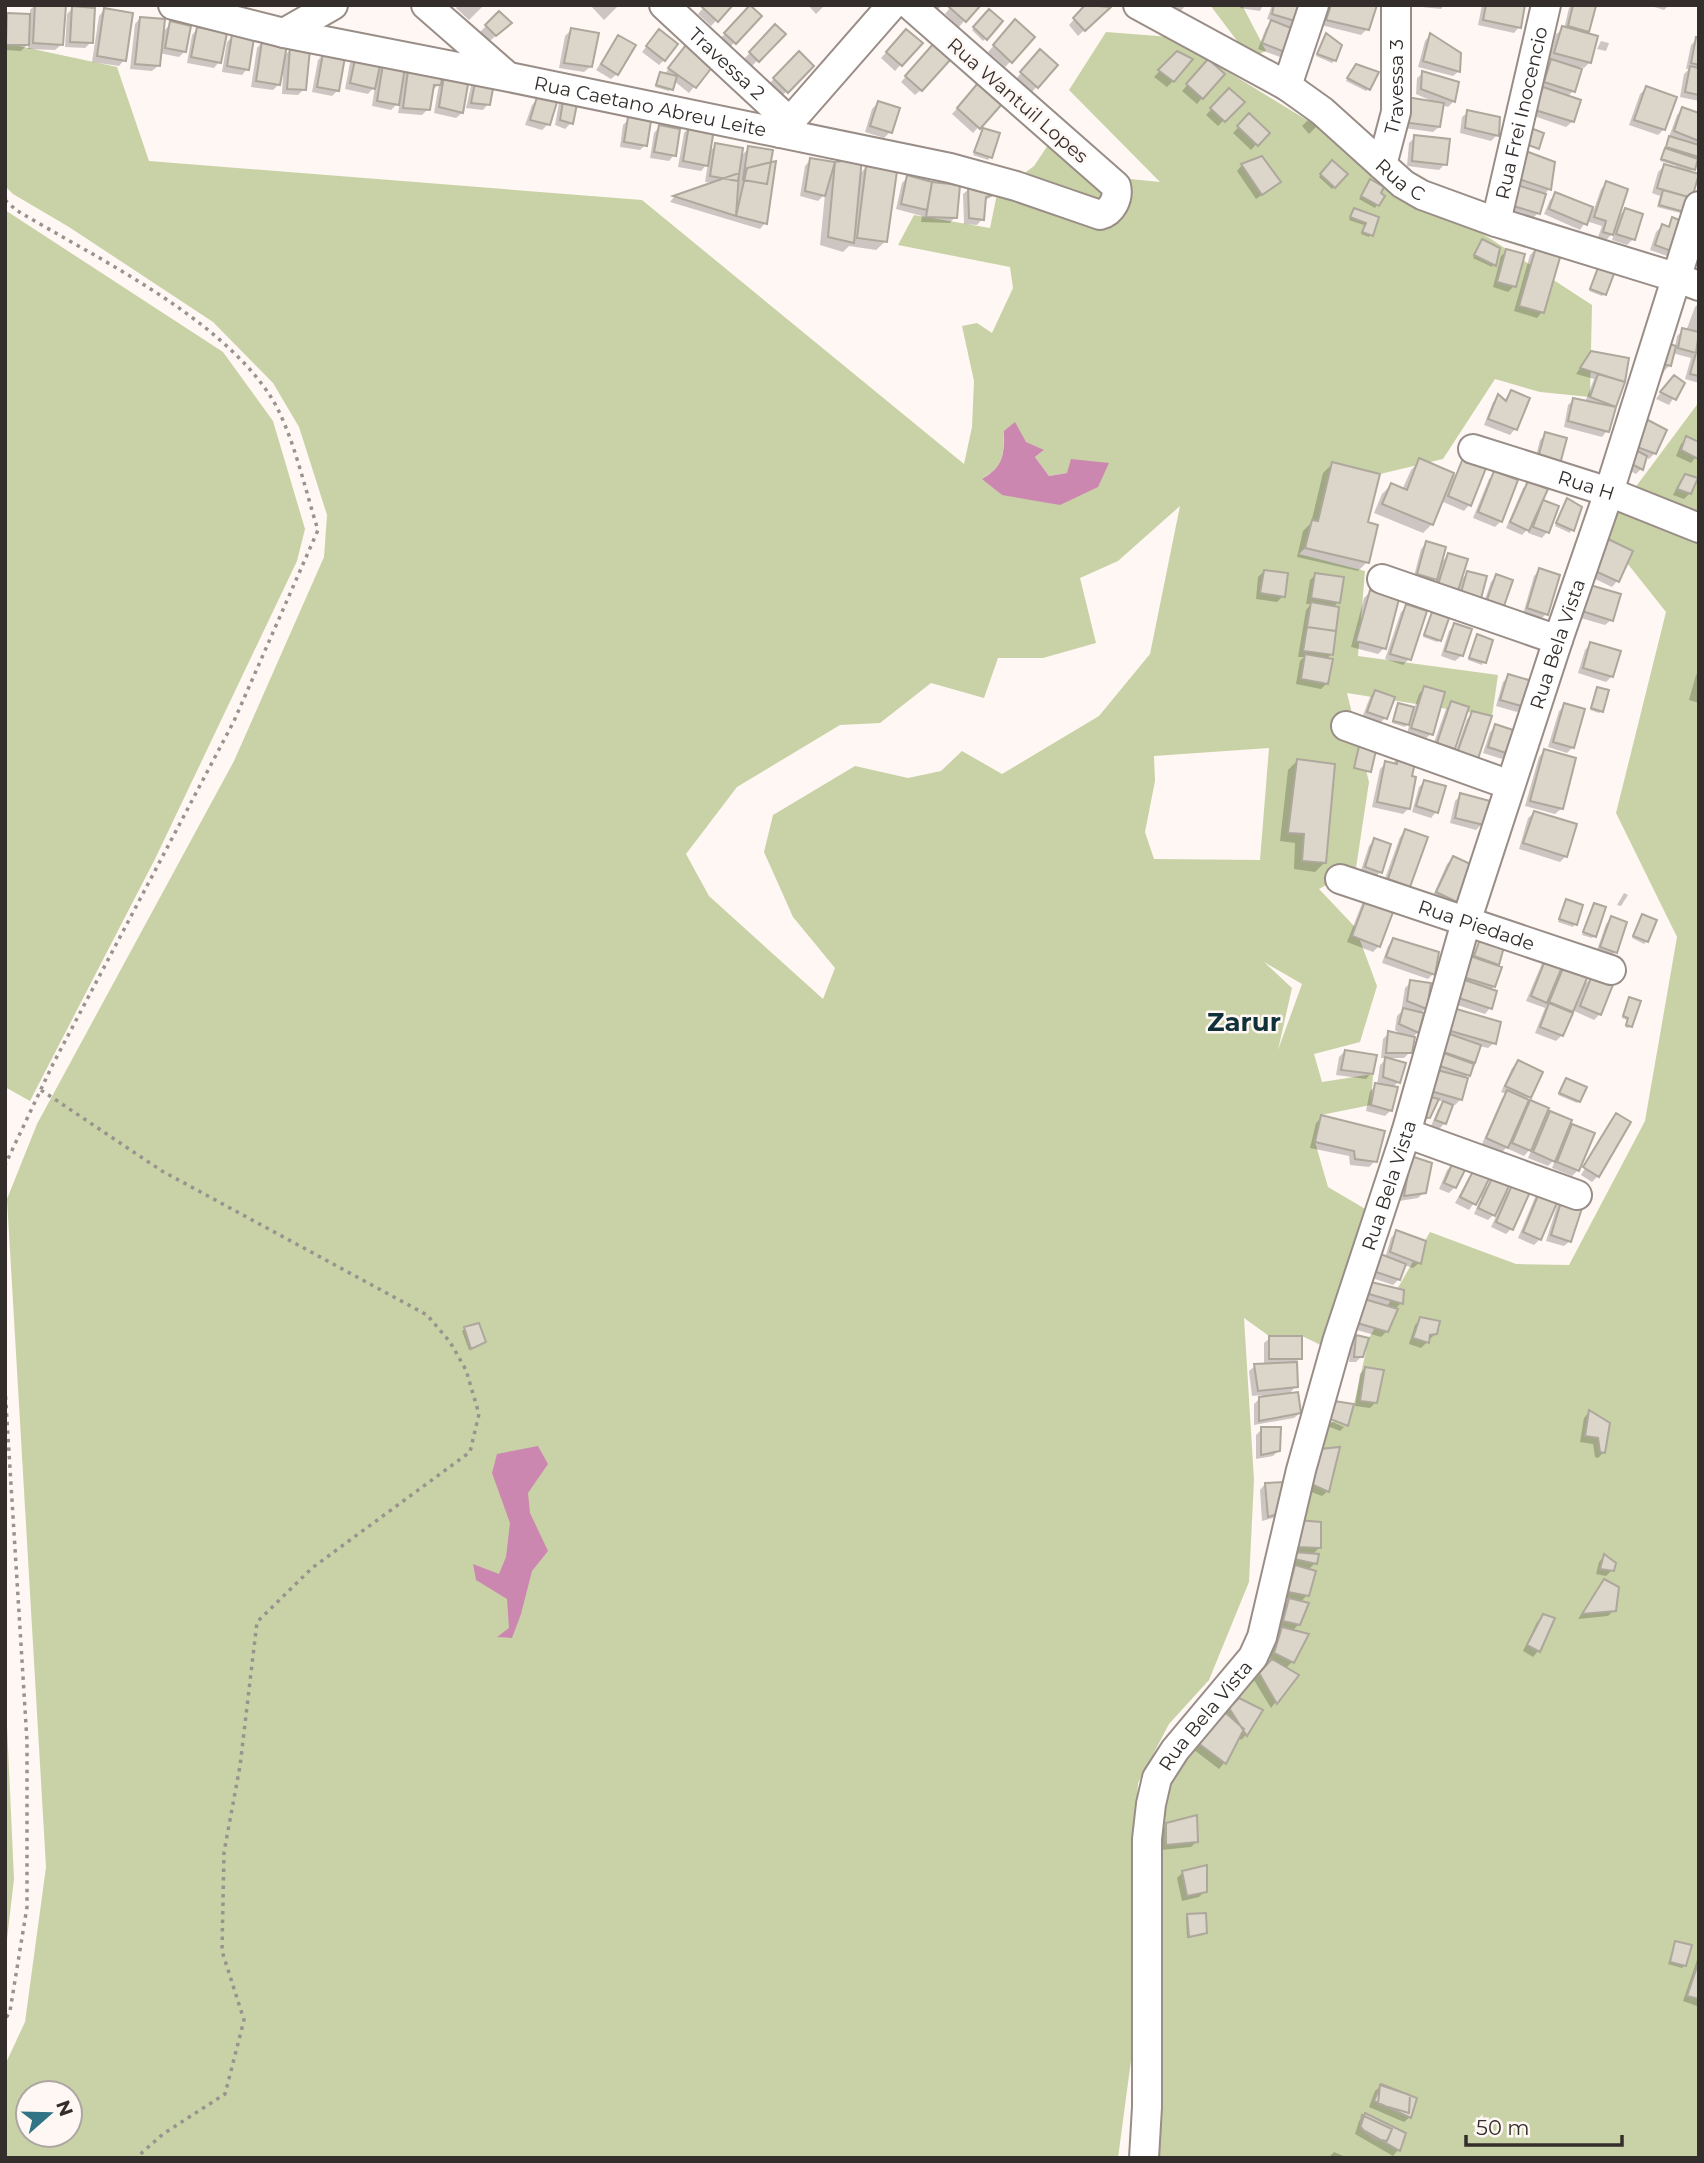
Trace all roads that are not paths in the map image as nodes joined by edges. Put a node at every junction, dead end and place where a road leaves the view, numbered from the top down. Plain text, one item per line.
1 (173, 5) edge
2 (333, 5) edge
3 (425, 5) edge
4 (664, 5) edge
5 (892, 5) edge
6 (910, 5) edge
7 (1138, 5) edge
8 (1314, 5) edge
9 (1396, 5) edge
10 (1546, 5) edge
11 (284, 33) junction
12 (509, 77) junction
13 (1287, 86) junction
14 (785, 127) junction
15 (1382, 165) junction
16 (1116, 199) joint
17 (1699, 206) edge
18 (1496, 222) junction
19 (1687, 281) edge
20 (1473, 449) dead end
21 (1609, 492) junction
22 (1699, 528) edge
23 (1382, 579) dead end
24 (1558, 640) junction
25 (1346, 726) dead end
26 (1510, 785) junction
27 (1340, 879) dead end
28 (1466, 922) junction
29 (1611, 970) dead end
30 (1406, 1133) junction
31 (1577, 1195) dead end
32 (1144, 2158) edge

1 - 11 street, Rua Caetano Abreu Leite
2 - 11 street
3 - 12 street
4 - 14 street, Travessa 2
5 - 14 street
6 - 16 street, Rua Wantuil Lopes
7 - 13 street, Rua C
8 - 13 street
9 - 15 street, Travessa 3
10 - 18 street, Rua Frei Inocencio
11 - 12 street, Rua Caetano Abreu Leite
12 - 14 street, Rua Caetano Abreu Leite
13 - 15 street, Rua C
14 - 16 street, Rua Caetano Abreu Leite
15 - 18 street, Rua C
17 - 19 street, Rua Bela Vista
18 - 19 street, Rua C
19 - 21 street, Rua Bela Vista
20 - 21 street, Rua H
21 - 22 street, Rua H
21 - 24 street, Rua Bela Vista
23 - 24 street
24 - 26 street, Rua Bela Vista
25 - 26 street
26 - 28 street, Rua Bela Vista
27 - 28 street, Rua Piedade
28 - 29 street, Rua Piedade
28 - 30 street, Rua Bela Vista
30 - 31 street
30 - 32 street, Rua Bela Vista

